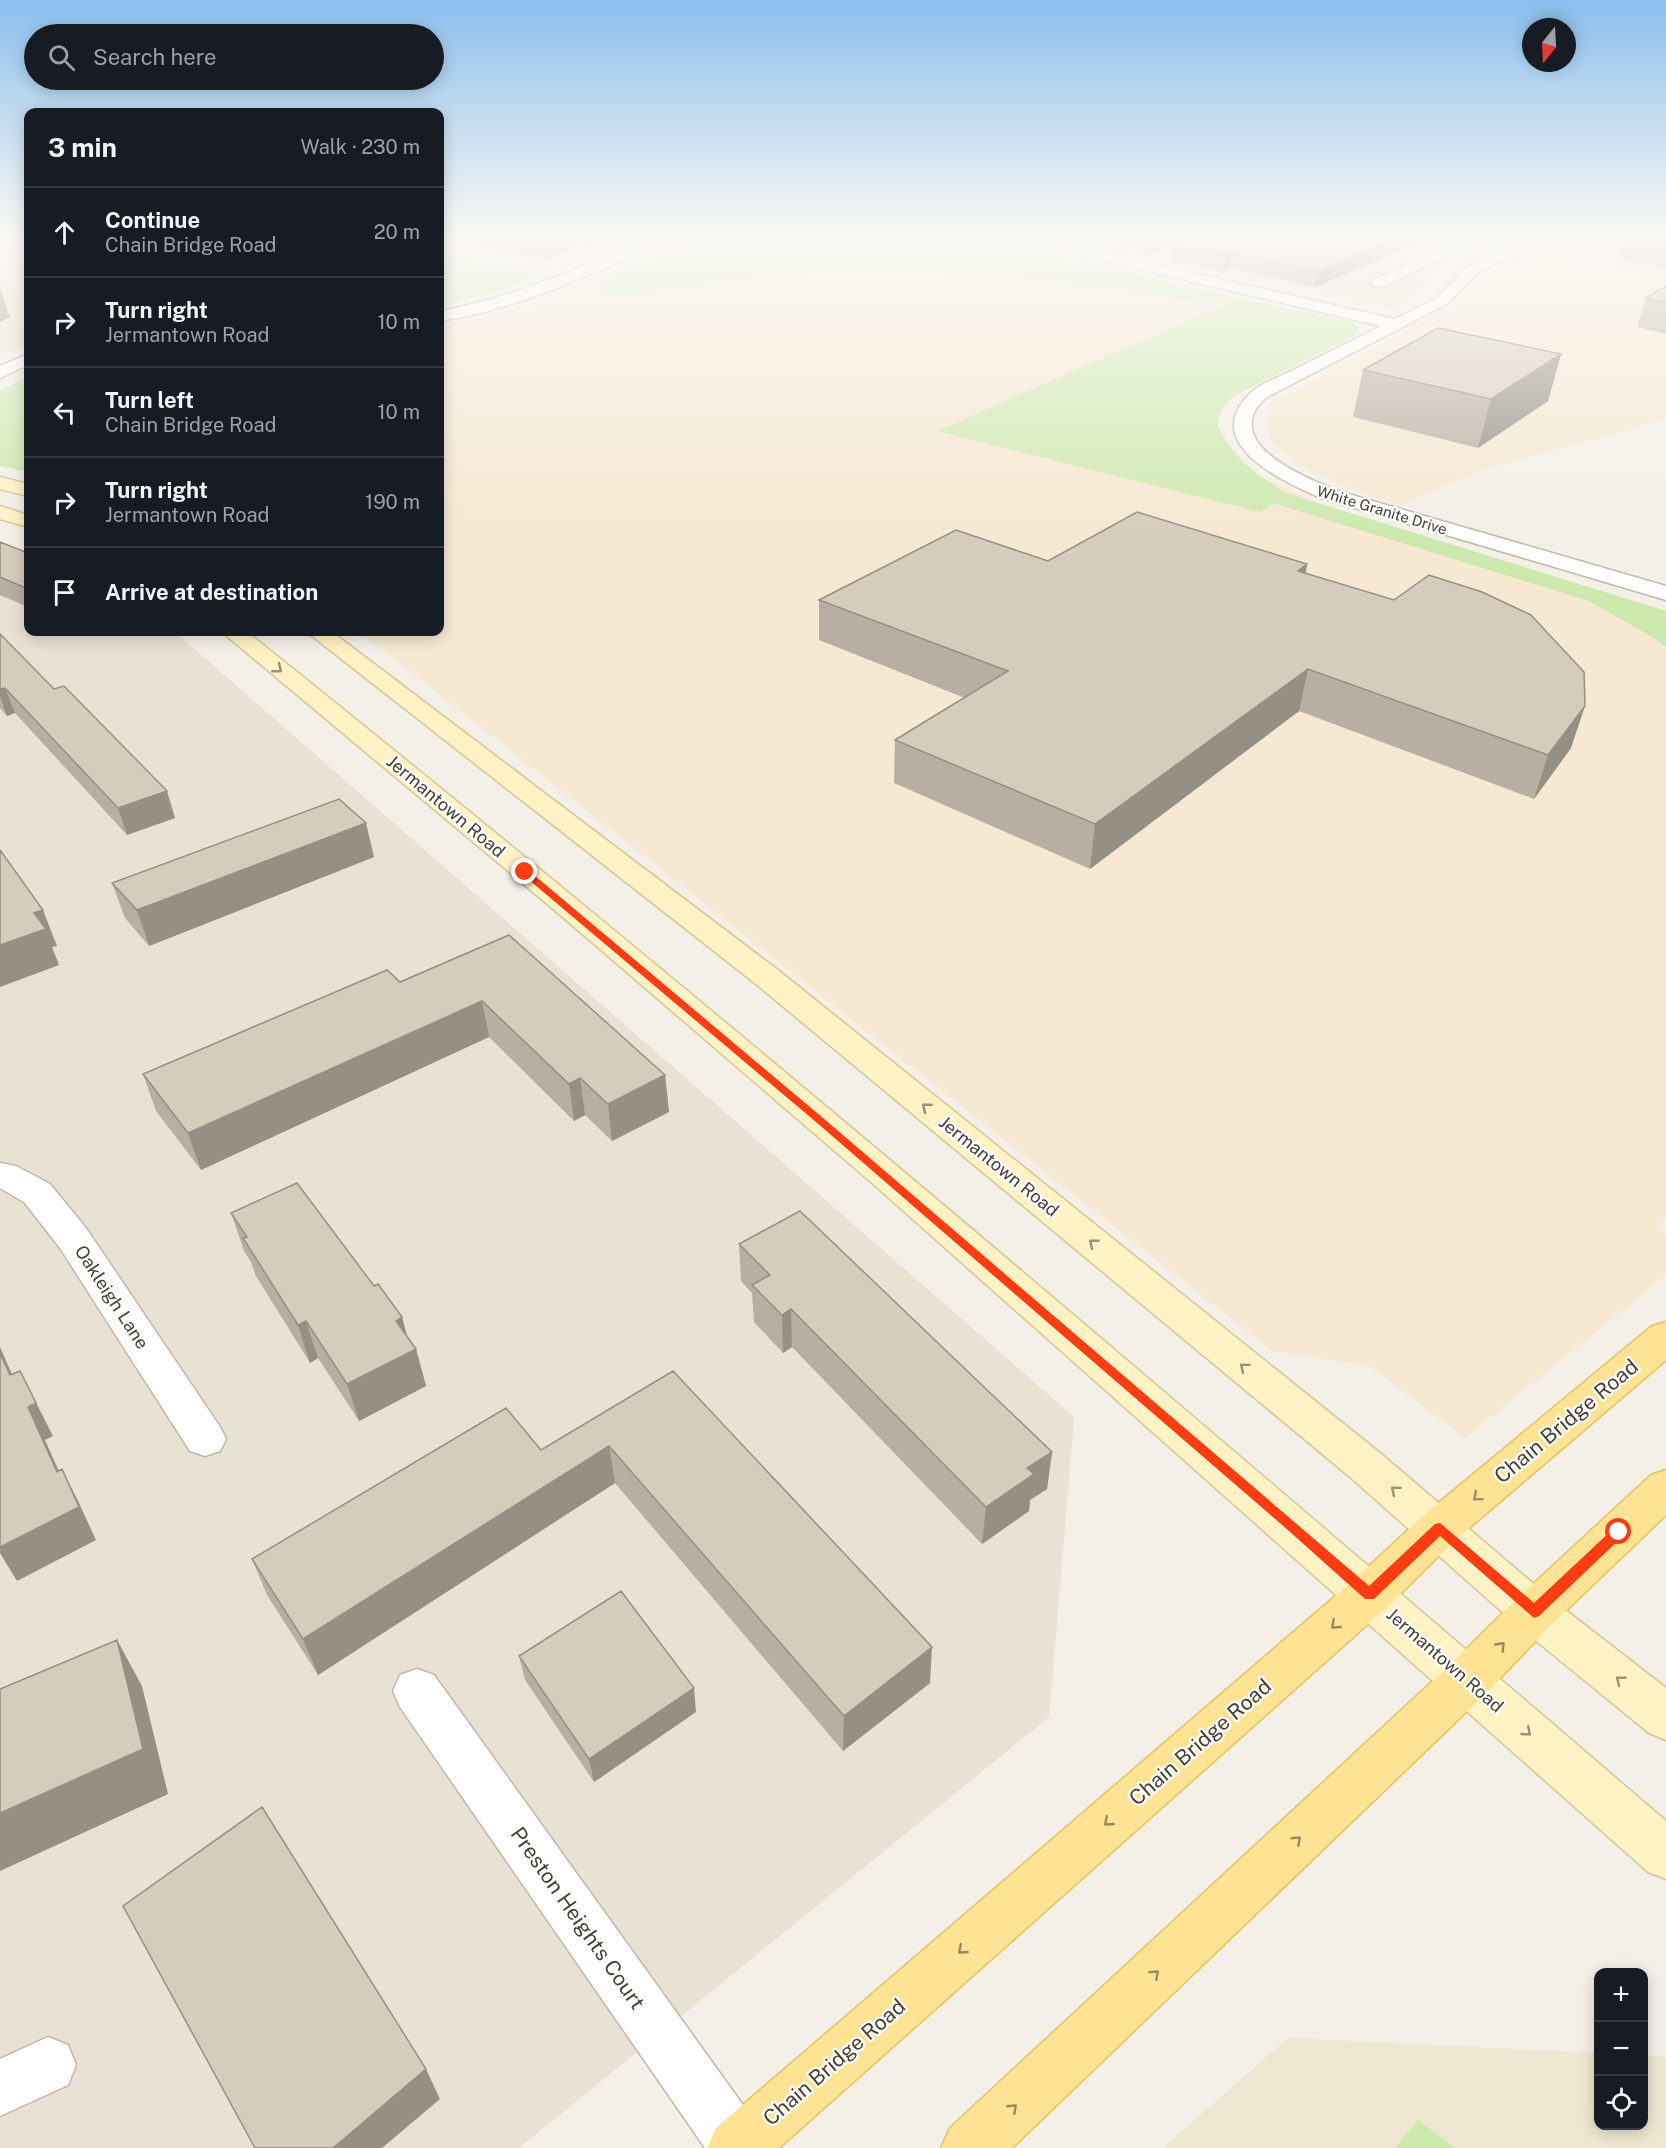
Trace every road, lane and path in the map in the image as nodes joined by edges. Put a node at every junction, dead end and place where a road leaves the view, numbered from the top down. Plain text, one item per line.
1 (1379, 334) edge
2 (24, 361) edge
3 (0, 373) edge
4 (0, 483) edge
5 (24, 489) edge
6 (0, 512) edge
7 (24, 520) edge
8 (1666, 593) edge
9 (238, 636) edge
10 (323, 636) edge
11 (0, 1175) edge
12 (1666, 1337) edge
13 (205, 1439) dead end
14 (1666, 1488) edge
15 (1440, 1528) junction
16 (1370, 1595) junction
17 (1534, 1612) junction
18 (1468, 1679) junction
19 (417, 1691) dead end
20 (1666, 1717) edge
21 (1666, 1854) edge
22 (48, 2065) dead end
23 (0, 2088) edge
24 (737, 2147) edge
25 (970, 2148) edge

1 - 8 street, White Granite Drive
2 - 3 street
4 - 5 main road
6 - 7 main road
9 -> 16 main road, Jermantown Road
15 -> 10 main road, Jermantown Road
11 - 13 street, Oakleigh Lane
12 -> 15 main road, Chain Bridge Road
14 - 17 main road
15 - 16 main road, Chain Bridge Road
15 - 17 main road, Jermantown Road
16 - 18 main road, Jermantown Road
16 -> 24 main road, Chain Bridge Road
18 -> 17 main road
20 -> 17 main road, Jermantown Road
18 -> 21 main road, Jermantown Road
25 -> 18 main road
19 - 24 street, Preston Heights Court
22 - 23 street

